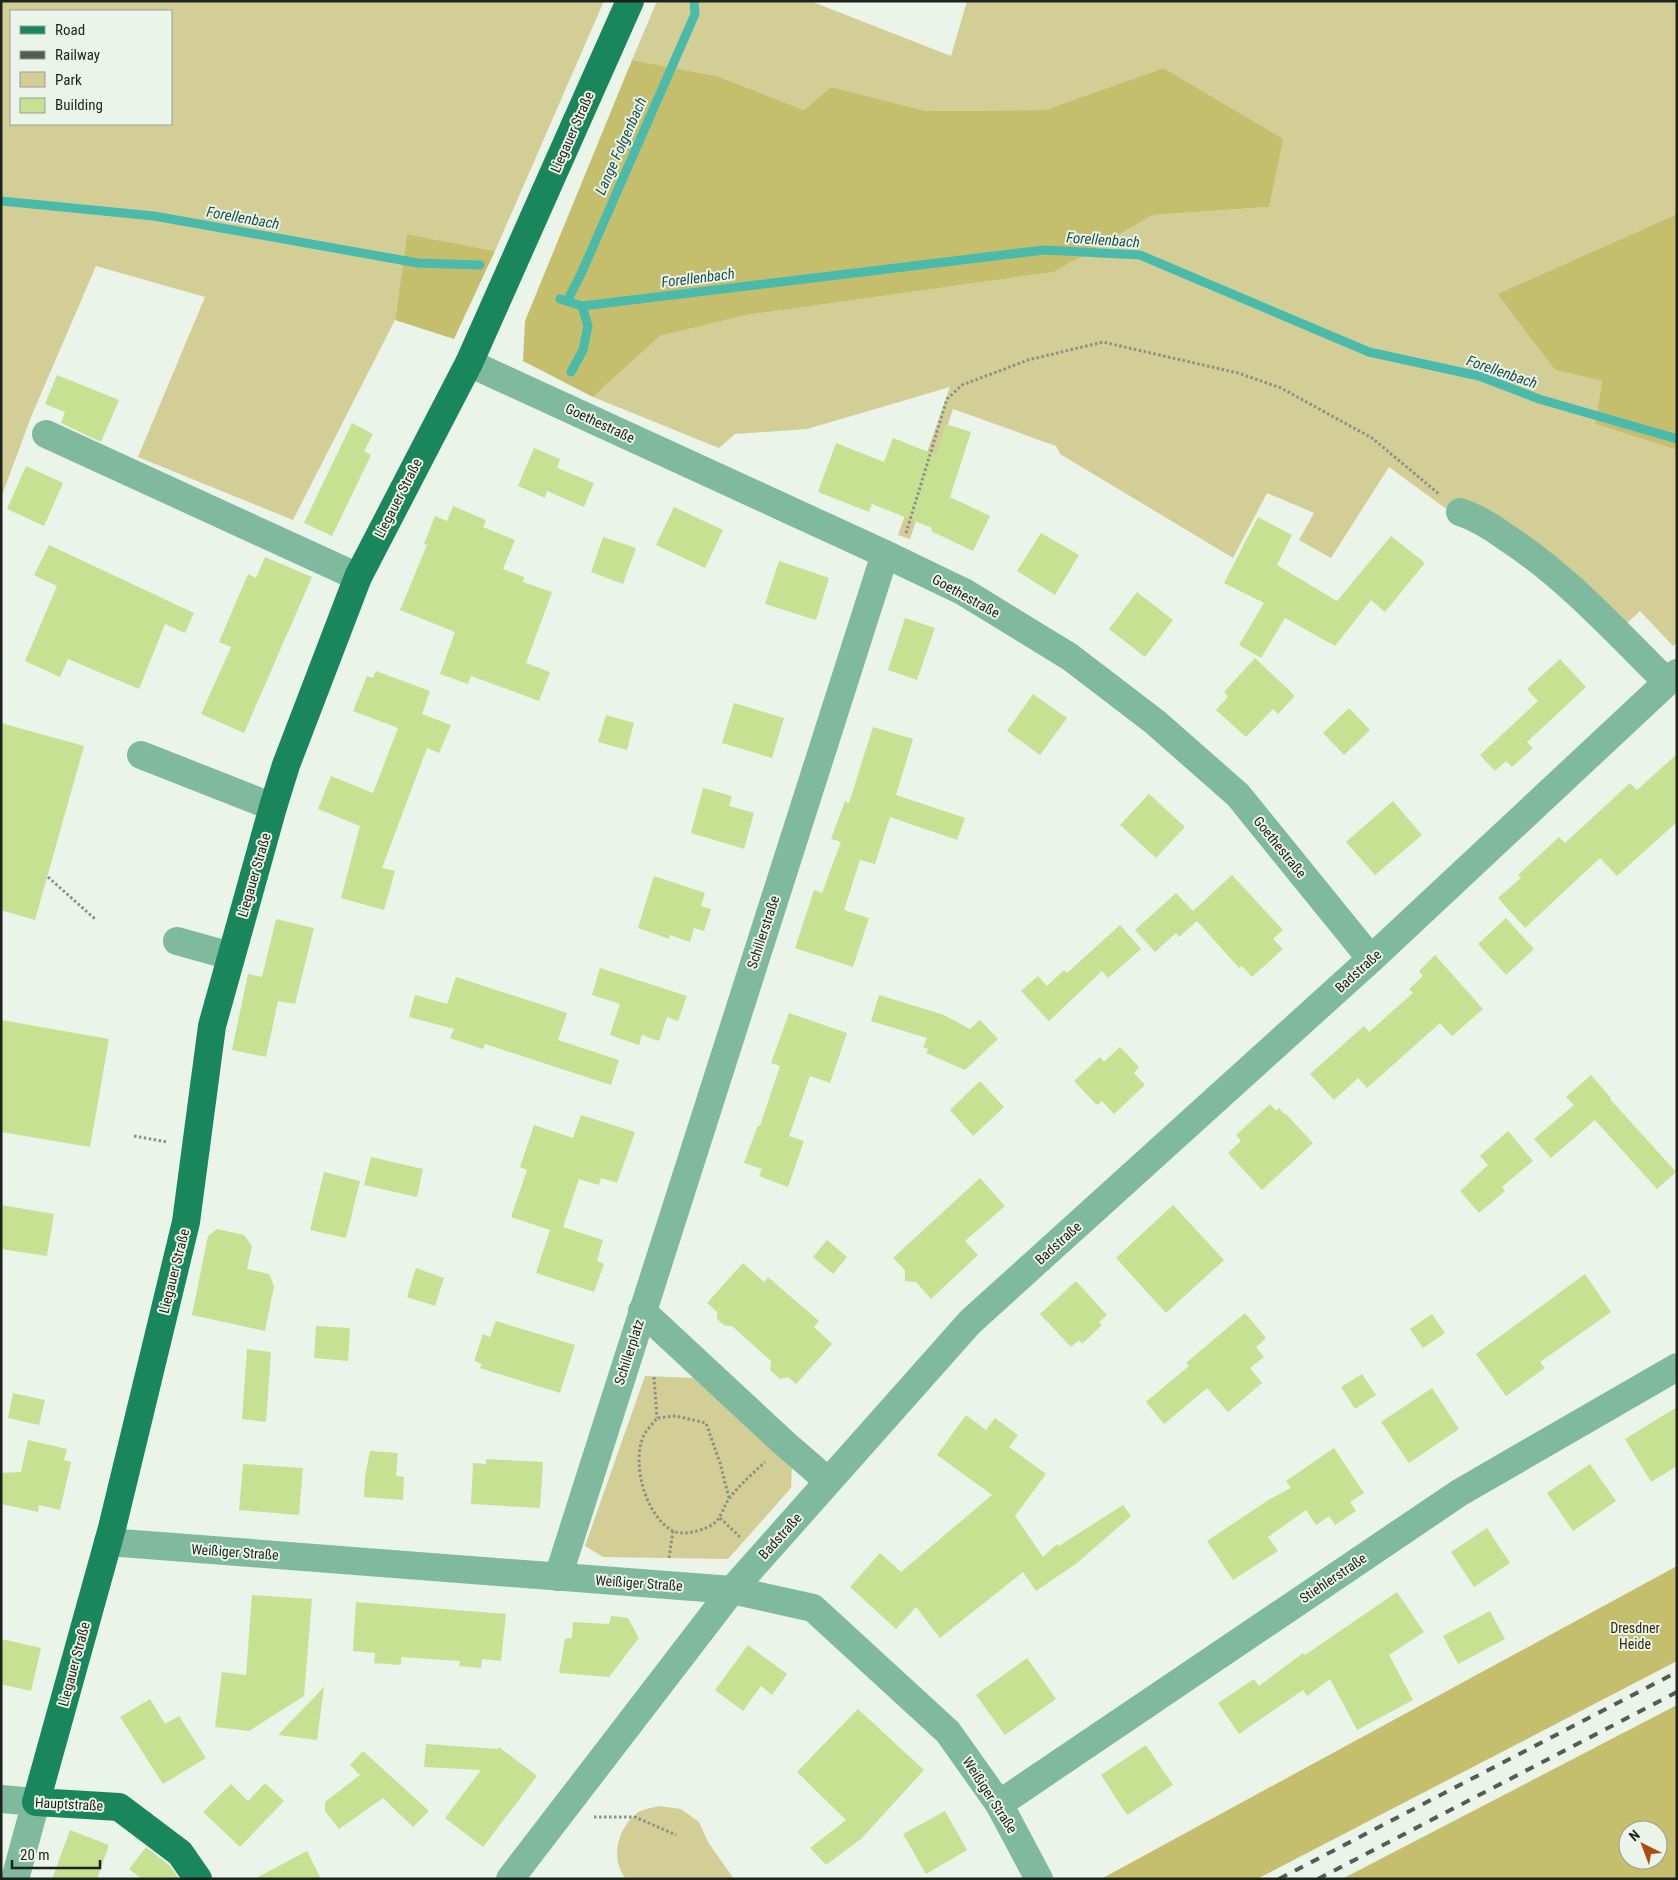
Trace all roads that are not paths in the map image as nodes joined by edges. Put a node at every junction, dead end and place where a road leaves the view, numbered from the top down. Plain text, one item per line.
1 (630, 1) edge
2 (469, 363) junction
3 (46, 434) dead end
4 (1460, 512) road end
5 (891, 557) junction
6 (358, 577) junction
7 (1672, 678) edge
8 (141, 755) dead end
9 (273, 807) junction
10 (177, 940) dead end
11 (231, 956) junction
12 (1371, 959) junction
13 (642, 1311) junction
14 (1677, 1367) edge
15 (828, 1482) junction
16 (108, 1542) junction
17 (558, 1576) junction
18 (732, 1590) junction
19 (1, 1799) edge
20 (36, 1802) junction
21 (999, 1804) junction
22 (15, 1879) edge
23 (198, 1879) edge
24 (510, 1879) edge
25 (1039, 1879) edge

1 - 2 main road, Liegauer Straße
2 - 5 street, Goethestraße
2 - 6 main road, Liegauer Straße
3 - 6 street
4 - 7 street
5 - 12 street, Goethestraße
5 - 13 street, Schillerstraße
6 - 9 main road, Liegauer Straße
7 - 12 street, Badstraße
8 - 9 street
9 - 11 main road, Liegauer Straße
10 - 11 street
11 - 16 main road, Liegauer Straße
12 - 15 street, Badstraße
13 - 15 street, Schillerplatz
13 - 17 street, Schillerplatz
14 - 21 street, Stiehlerstraße
15 - 18 street, Badstraße
16 - 17 street, Weißiger Straße
16 - 20 main road, Liegauer Straße
17 - 18 street, Weißiger Straße
18 - 21 street, Weißiger Straße
18 - 24 street, Badstraße
19 - 20 street, Hauptstraße
20 - 22 street
20 - 23 main road, Hauptstraße
21 - 25 street, Weißiger Straße

